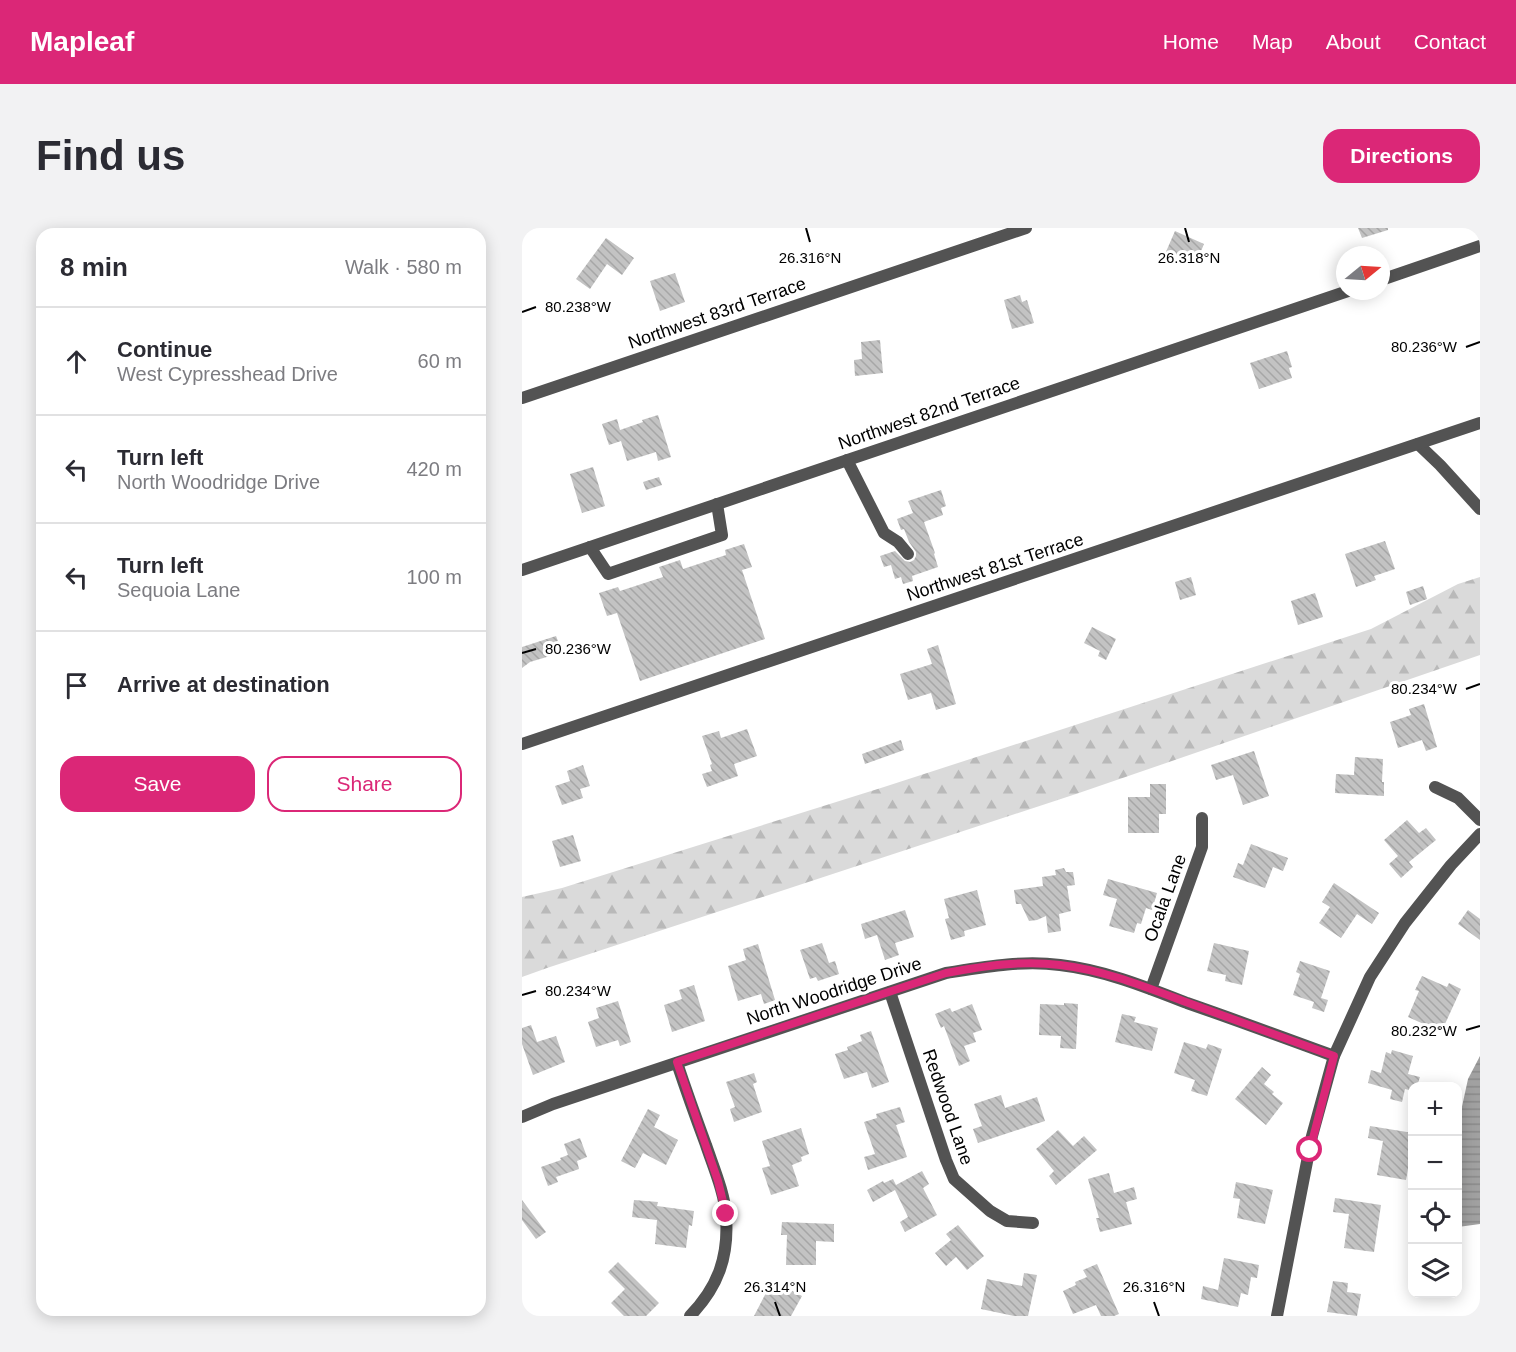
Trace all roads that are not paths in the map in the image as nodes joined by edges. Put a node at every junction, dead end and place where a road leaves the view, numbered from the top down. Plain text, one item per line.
1 (1026, 228) edge
2 (1480, 246) edge
3 (1390, 277) edge
4 (1336, 295) edge
5 (522, 398) edge
6 (1480, 423) edge
7 (1418, 444) junction
8 (847, 460) junction
9 (717, 504) junction
10 (1480, 509) edge
11 (590, 547) junction
12 (908, 554) dead end
13 (522, 570) edge
14 (522, 744) edge
15 (1435, 787) dead end
16 (1202, 818) dead end
17 (1480, 820) edge
18 (1480, 834) edge
19 (1151, 989) junction
20 (890, 992) junction
21 (1334, 1056) junction
22 (677, 1062) junction
23 (522, 1117) edge
24 (1033, 1223) dead end
25 (690, 1316) edge
26 (1277, 1316) edge

1 - 5 street, Northwest 83rd Terrace
2 - 3 street
4 - 8 street, Northwest 82nd Terrace
6 - 7 street, Northwest 81st Terrace
7 - 10 street
7 - 14 street, Northwest 81st Terrace
8 - 9 street, Northwest 82nd Terrace
8 - 12 street
9 - 11 street, Northwest 82nd Terrace
9 - 11 street
11 - 13 street, Northwest 82nd Terrace
15 - 17 street
16 - 19 street, Ocala Lane
18 - 21 street
19 - 20 street, North Woodridge Drive
19 - 21 street, North Woodridge Drive
20 - 22 street, North Woodridge Drive
20 - 24 street, Redwood Lane
21 - 26 street
22 - 23 street, North Woodridge Drive
22 - 25 street

